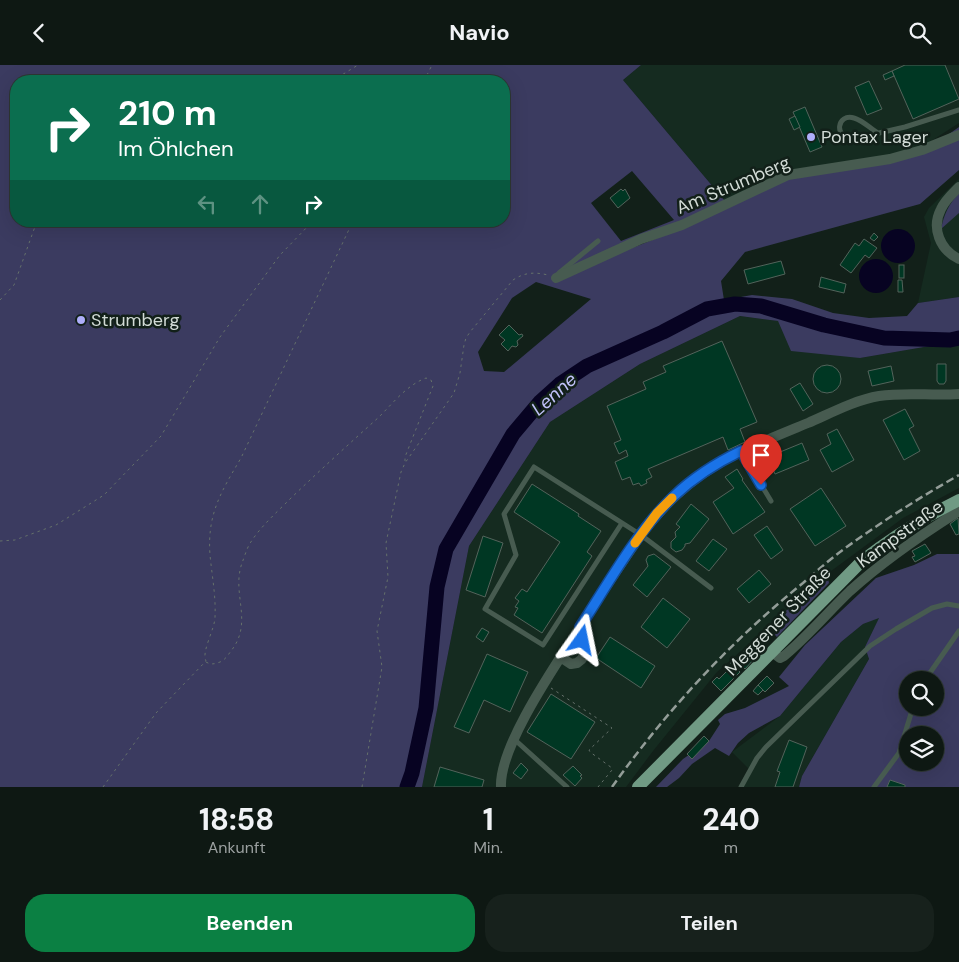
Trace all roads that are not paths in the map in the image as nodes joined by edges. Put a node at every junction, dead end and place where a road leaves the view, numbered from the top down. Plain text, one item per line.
1 (959, 110) edge
2 (878, 133) junction
3 (959, 135) edge
4 (959, 187) edge
5 (598, 241) dead end
6 (959, 259) edge
7 (556, 278) joint
8 (959, 394) edge
9 (741, 451) junction
10 (959, 500) edge
11 (771, 501) dead end
12 (959, 511) edge
13 (622, 523) junction
14 (641, 535) junction
15 (711, 588) dead end
16 (959, 606) edge
17 (580, 627) junction
18 (959, 631) edge
19 (772, 652) junction
20 (563, 654) junction
21 (931, 671) edge
22 (910, 716) edge
23 (514, 739) junction
24 (501, 787) edge
25 (567, 787) edge
26 (638, 787) edge
27 (741, 787) edge
28 (874, 787) edge

1 - 2 lane
2 - 2 lane
3 - 7 street, Am Strumberg
4 - 6 street
5 - 7 lane
8 - 9 street
9 - 11 lane
9 - 14 street
10 - 19 main road, Meggener Straße
12 - 19 street, Kampstraße
13 - 13 lane
13 - 14 lane
14 - 15 lane
14 - 17 street
16 - 27 lane
17 - 20 street
17 - 20 street
18 - 21 lane
19 - 26 main road, Meggener Straße
20 - 23 street
22 - 28 lane
23 - 24 street
23 - 25 lane

